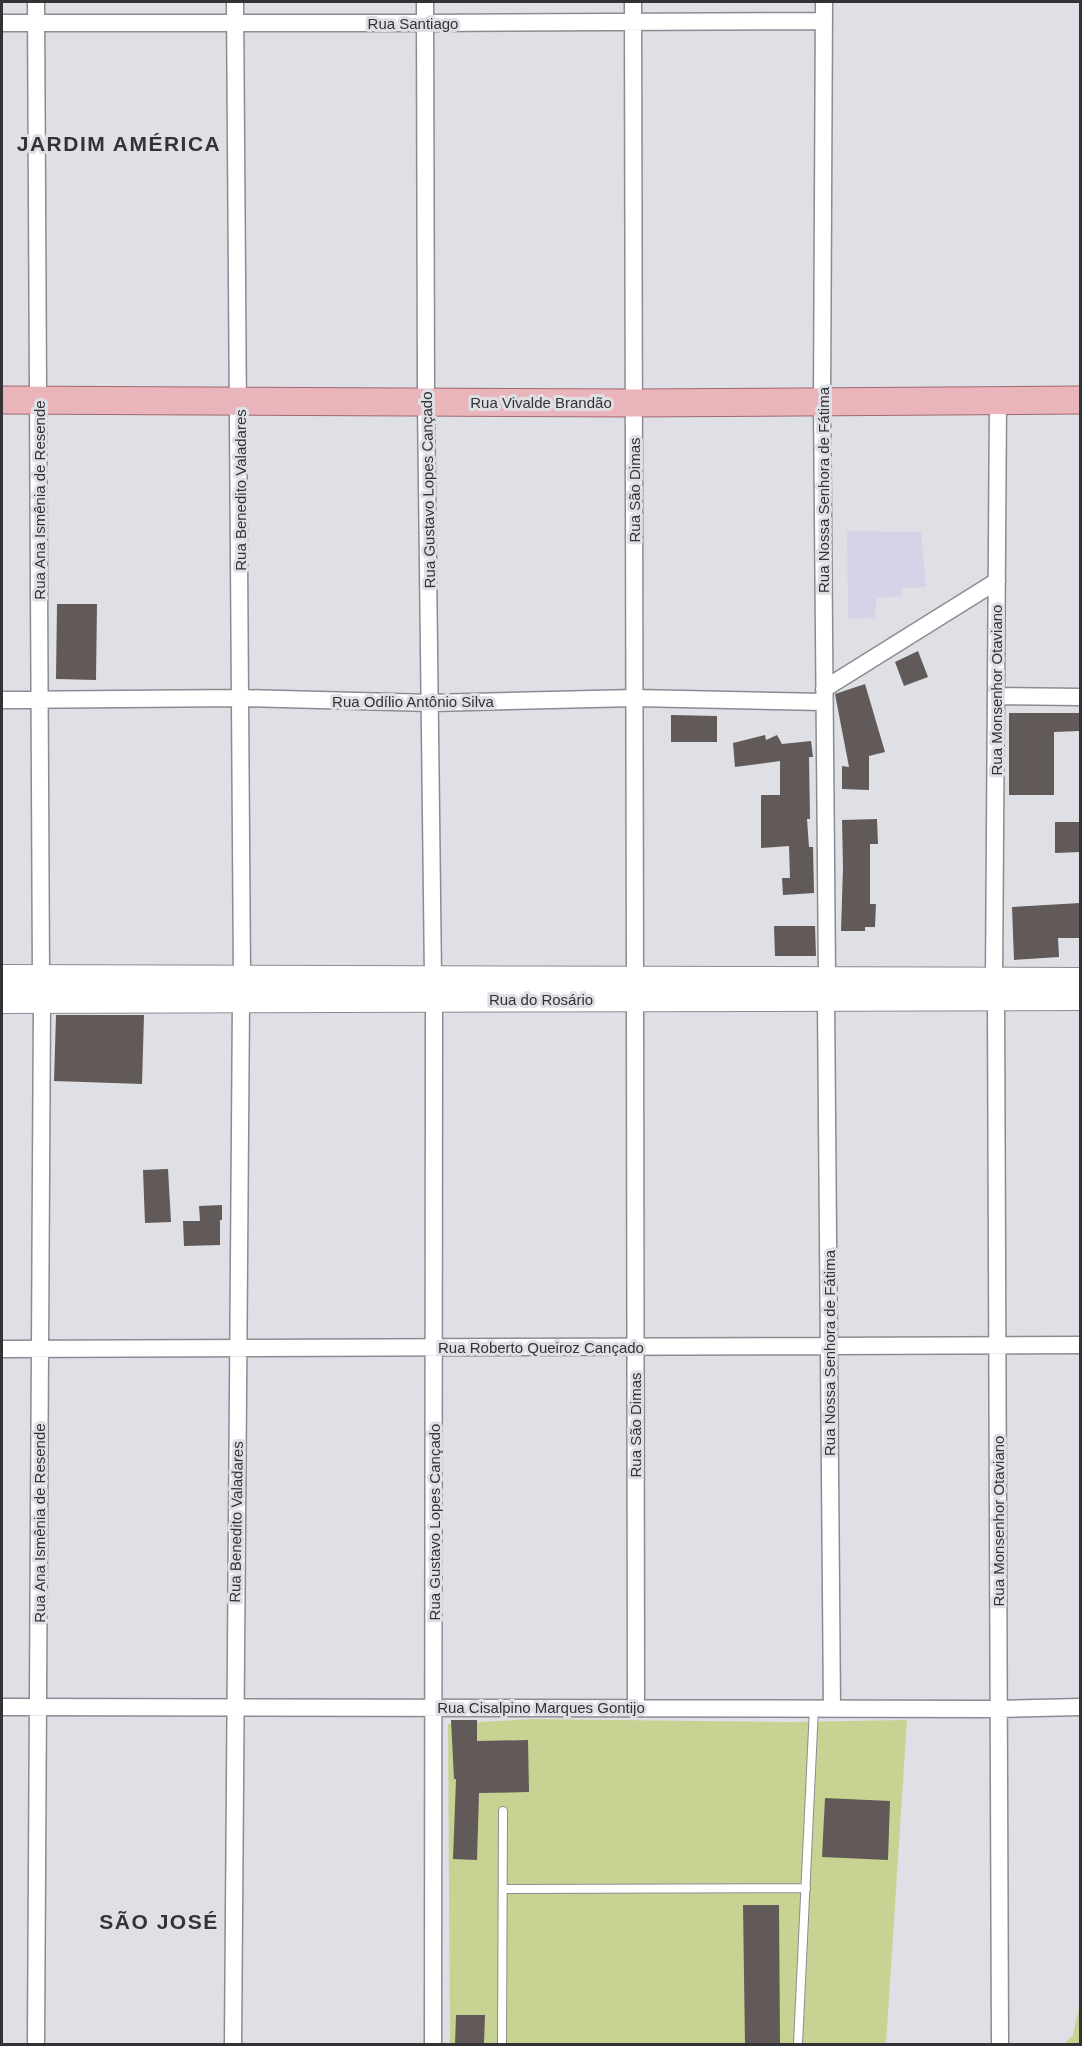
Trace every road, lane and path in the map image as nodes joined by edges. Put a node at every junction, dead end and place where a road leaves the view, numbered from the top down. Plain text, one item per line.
1 (36, 2) edge
2 (235, 2) edge
3 (425, 2) edge
4 (633, 2) edge
5 (824, 2) edge
6 (824, 21) junction
7 (36, 22) junction
8 (235, 22) junction
9 (633, 22) junction
10 (2, 23) edge
11 (425, 23) junction
12 (2, 400) edge
13 (38, 400) junction
14 (998, 400) junction
15 (1080, 400) edge
16 (239, 401) junction
17 (822, 401) junction
18 (426, 402) junction
19 (634, 403) junction
20 (997, 581) junction
21 (824, 695) junction
22 (996, 696) junction
23 (1080, 697) edge
24 (241, 698) junction
25 (635, 699) junction
26 (2, 700) edge
27 (39, 700) junction
28 (431, 703) junction
29 (2, 977) edge
30 (1080, 980) edge
31 (41, 989) junction
32 (242, 989) junction
33 (434, 989) junction
34 (635, 989) junction
35 (826, 989) junction
36 (995, 989) junction
37 (1080, 998) edge
38 (2, 1001) edge
39 (998, 1345) junction
40 (1080, 1345) edge
41 (829, 1346) junction
42 (635, 1347) junction
43 (238, 1348) junction
44 (434, 1348) junction
45 (2, 1349) edge
46 (40, 1349) junction
47 (2, 1707) edge
48 (38, 1707) junction
49 (235, 1707) junction
50 (434, 1707) junction
51 (636, 1707) junction
52 (1080, 1707) edge
53 (814, 1708) junction
54 (832, 1708) junction
55 (999, 1709) junction
56 (503, 1811) dead end
57 (806, 1888) junction
58 (503, 1889) junction
59 (36, 2044) edge
60 (233, 2044) edge
61 (433, 2044) edge
62 (502, 2044) edge
63 (798, 2044) edge
64 (1000, 2044) edge

1 - 7 street, Rua Ana Ismênia de Resende
2 - 8 street, Rua Benedito Valadares
3 - 11 street, Rua Gustavo Lopes Cançado
4 - 9 street, Rua São Dimas
5 - 6 street, Rua Nossa Senhora de Fátima
6 - 9 street, Rua Santiago
6 - 17 street, Rua Nossa Senhora de Fátima
7 - 8 street, Rua Santiago
7 - 10 street, Rua Santiago
7 - 13 street, Rua Ana Ismênia de Resende
8 - 11 street, Rua Santiago
8 - 16 street, Rua Benedito Valadares
9 - 11 street, Rua Santiago
9 - 19 street, Rua São Dimas
11 - 18 street, Rua Gustavo Lopes Cançado
12 - 13 main road, Rua Vivalde Brandão
13 - 16 main road, Rua Vivalde Brandão
13 - 27 street, Rua Ana Ismênia de Resende
14 - 15 main road, Rua Vivalde Brandão
14 - 17 main road, Rua Vivalde Brandão
14 - 20 street, Rua Monsenhor Otaviano
16 - 18 main road, Rua Vivalde Brandão
16 - 24 street, Rua Benedito Valadares
17 - 19 main road, Rua Vivalde Brandão
17 - 21 street, Rua Nossa Senhora de Fátima
18 - 19 main road, Rua Vivalde Brandão
18 - 28 street, Rua Gustavo Lopes Cançado
19 - 25 street, Rua São Dimas
20 - 21 street
20 - 22 street, Rua Monsenhor Otaviano
21 - 25 street, Rua Odílio Antônio Silva
21 - 35 street, Rua Nossa Senhora de Fátima
22 - 23 street
22 - 36 street, Rua Monsenhor Otaviano
24 - 27 street, Rua Odílio Antônio Silva
24 - 28 street, Rua Odílio Antônio Silva
24 - 32 street, Rua Benedito Valadares
25 - 28 street, Rua Odílio Antônio Silva
25 - 34 street, Rua São Dimas
26 - 27 street, Rua Odílio Antônio Silva
27 - 31 street, Rua Ana Ismênia de Resende
28 - 33 street, Rua Gustavo Lopes Cançado
29 - 31 main road, Rua do Rosário
30 - 36 main road, Rua do Rosário
31 - 32 main road, Rua do Rosário
31 - 38 main road, Rua do Rosário
31 - 46 street, Rua Ana Ismênia de Resende
32 - 33 main road, Rua do Rosário
32 - 43 street, Rua Benedito Valadares
33 - 34 main road, Rua do Rosário
33 - 44 street, Rua Gustavo Lopes Cançado
34 - 35 main road, Rua do Rosário
34 - 42 street, Rua São Dimas
35 - 36 main road, Rua do Rosário
35 - 41 street, Rua Nossa Senhora de Fátima
36 - 37 main road, Rua do Rosário
36 - 39 street, Rua Monsenhor Otaviano
39 - 40 street, Rua Roberto Queiroz Cançado
39 - 41 street, Rua Roberto Queiroz Cançado
39 - 55 street, Rua Monsenhor Otaviano
41 - 42 street, Rua Roberto Queiroz Cançado
41 - 54 street, Rua Nossa Senhora de Fátima
42 - 44 street, Rua Roberto Queiroz Cançado
42 - 51 street, Rua São Dimas
43 - 44 street, Rua Roberto Queiroz Cançado
43 - 46 street, Rua Roberto Queiroz Cançado
43 - 49 street, Rua Benedito Valadares
44 - 50 street, Rua Gustavo Lopes Cançado
45 - 46 street, Rua Roberto Queiroz Cançado
46 - 48 street, Rua Ana Ismênia de Resende
47 - 48 street, Rua Cisalpino Marques Gontijo
48 - 49 street, Rua Cisalpino Marques Gontijo
48 - 59 street, Rua Ana Ismênia de Resende
49 - 50 street, Rua Cisalpino Marques Gontijo
49 - 60 street, Rua Benedito Valadares
50 - 51 street, Rua Cisalpino Marques Gontijo
50 - 61 street, Rua Gustavo Lopes Cançado
51 - 53 street, Rua Cisalpino Marques Gontijo
52 - 55 street, Rua Cisalpino Marques Gontijo
53 - 54 street, Rua Cisalpino Marques Gontijo
53 - 57 lane
54 - 55 street, Rua Cisalpino Marques Gontijo
55 - 64 street, Rua Monsenhor Otaviano
56 - 58 lane
57 - 58 lane
57 - 63 lane
58 - 62 lane

